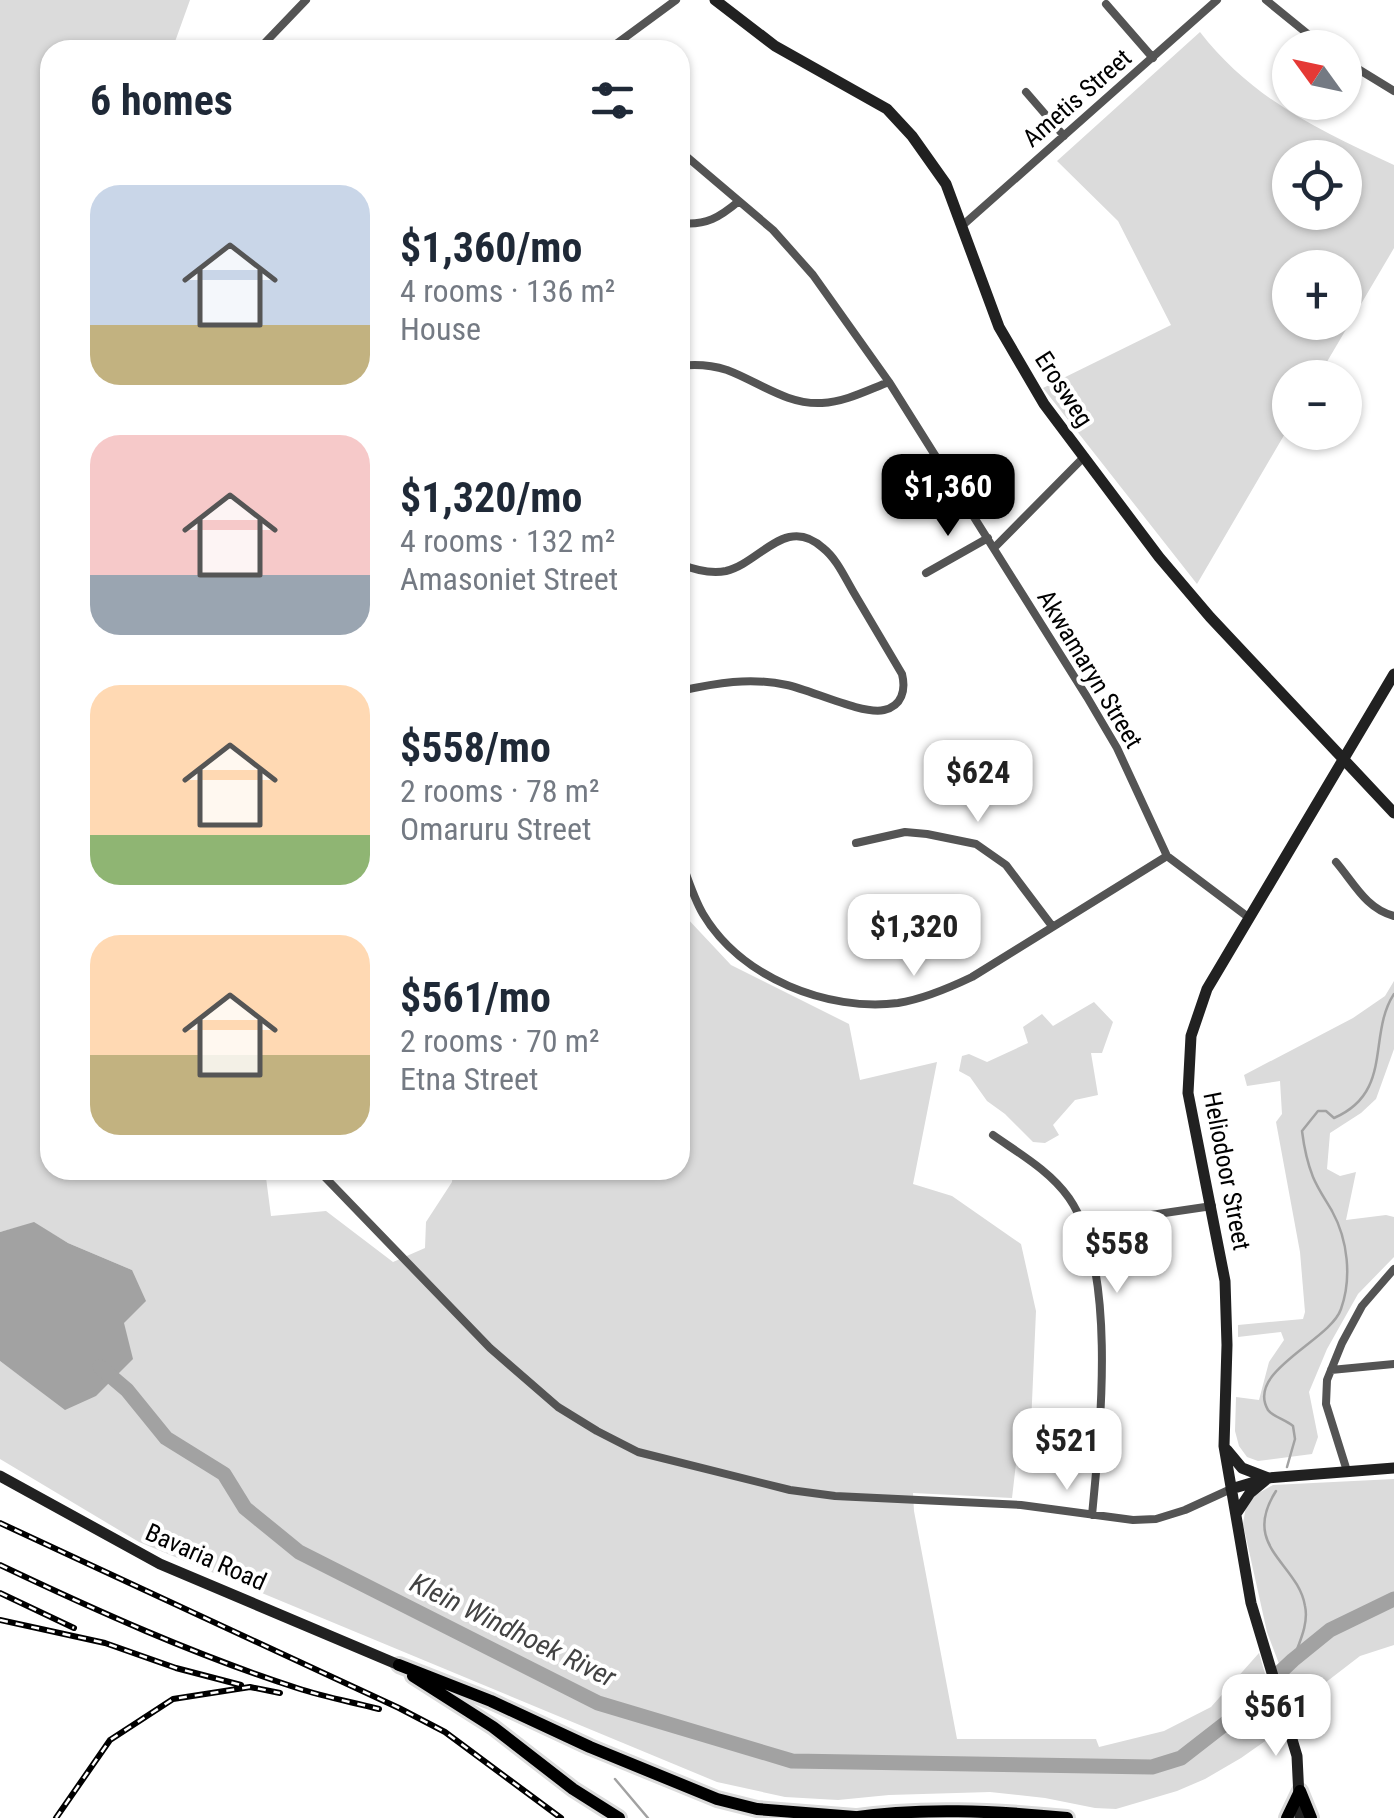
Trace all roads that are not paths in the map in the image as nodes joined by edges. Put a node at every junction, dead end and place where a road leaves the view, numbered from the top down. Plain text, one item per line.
1 (306, 0) edge
2 (676, 0) edge
3 (715, 0) edge
4 (1217, 0) edge
5 (1266, 0) edge
6 (1106, 4) dead end
7 (1301, 30) edge
8 (267, 40) edge
9 (622, 40) edge
10 (1153, 58) junction
11 (1362, 71) edge
12 (1394, 91) edge
13 (1026, 92) dead end
14 (1064, 136) junction
15 (690, 160) edge
16 (740, 201) junction
17 (690, 223) edge
18 (962, 225) junction
19 (690, 365) edge
20 (890, 382) junction
21 (1083, 458) junction
22 (988, 538) junction
23 (994, 548) junction
24 (690, 567) edge
25 (926, 572) dead end
26 (1394, 674) edge
27 (690, 689) edge
28 (1390, 690) edge
29 (1342, 760) junction
30 (1394, 813) edge
31 (856, 843) dead end
32 (1167, 856) junction
33 (1336, 862) dead end
34 (690, 882) edge
35 (1394, 916) edge
36 (1248, 917) junction
37 (1052, 926) junction
38 (993, 1135) dead end
39 (328, 1180) edge
40 (1212, 1206) junction
41 (1084, 1225) junction
42 (1394, 1269) edge
43 (1394, 1364) edge
44 (1331, 1370) junction
45 (1224, 1446) junction
46 (1394, 1468) edge
47 (1347, 1471) junction
48 (0, 1476) edge
49 (1268, 1478) junction
50 (1231, 1489) junction
51 (1092, 1515) junction
52 (1236, 1516) junction
53 (400, 1665) junction
54 (1300, 1790) junction
55 (618, 1818) edge
56 (852, 1818) edge
57 (1067, 1818) edge
58 (1287, 1818) edge
59 (1300, 1818) edge
60 (1311, 1818) edge

1 - 8 street
2 - 9 street
3 - 18 street, Erosweg
4 - 10 street, Ametis Street
5 - 7 street
6 - 10 street
10 - 14 street, Ametis Street
11 - 12 street
13 - 14 street
14 - 18 street, Ametis Street
15 - 16 street, Akwamaryn Street
16 - 17 street
16 - 20 street, Akwamaryn Street
18 - 21 street, Erosweg
19 - 20 street
20 - 22 street, Akwamaryn Street
21 - 23 street
21 - 29 street, Erosweg
22 - 23 street, Akwamaryn Street
22 - 25 street
23 - 32 street, Akwamaryn Street
24 - 27 street
26 - 28 street, Heliodoor Street
28 - 29 street, Heliodoor Street
29 - 30 street, Erosweg
29 - 36 street, Heliodoor Street
31 - 37 street
32 - 36 street, Akwamaryn Street
32 - 37 street
33 - 35 street
34 - 37 street
36 - 40 street, Heliodoor Street
38 - 41 street
39 - 51 street
40 - 41 street
40 - 45 street, Heliodoor Street
41 - 51 street
42 - 44 street
43 - 44 street
44 - 47 street
45 - 49 street
45 - 50 street, Heliodoor Street
46 - 47 street
47 - 49 street
48 - 53 street, Bavaria Road
49 - 50 street
49 - 52 street
50 - 51 street
50 - 52 street, Heliodoor Street
52 - 54 street, Heliodoor Street
53 - 55 main road
53 - 56 main road
54 - 58 main road
54 - 59 street, Heliodoor Street
54 - 60 main road
56 - 57 main road

